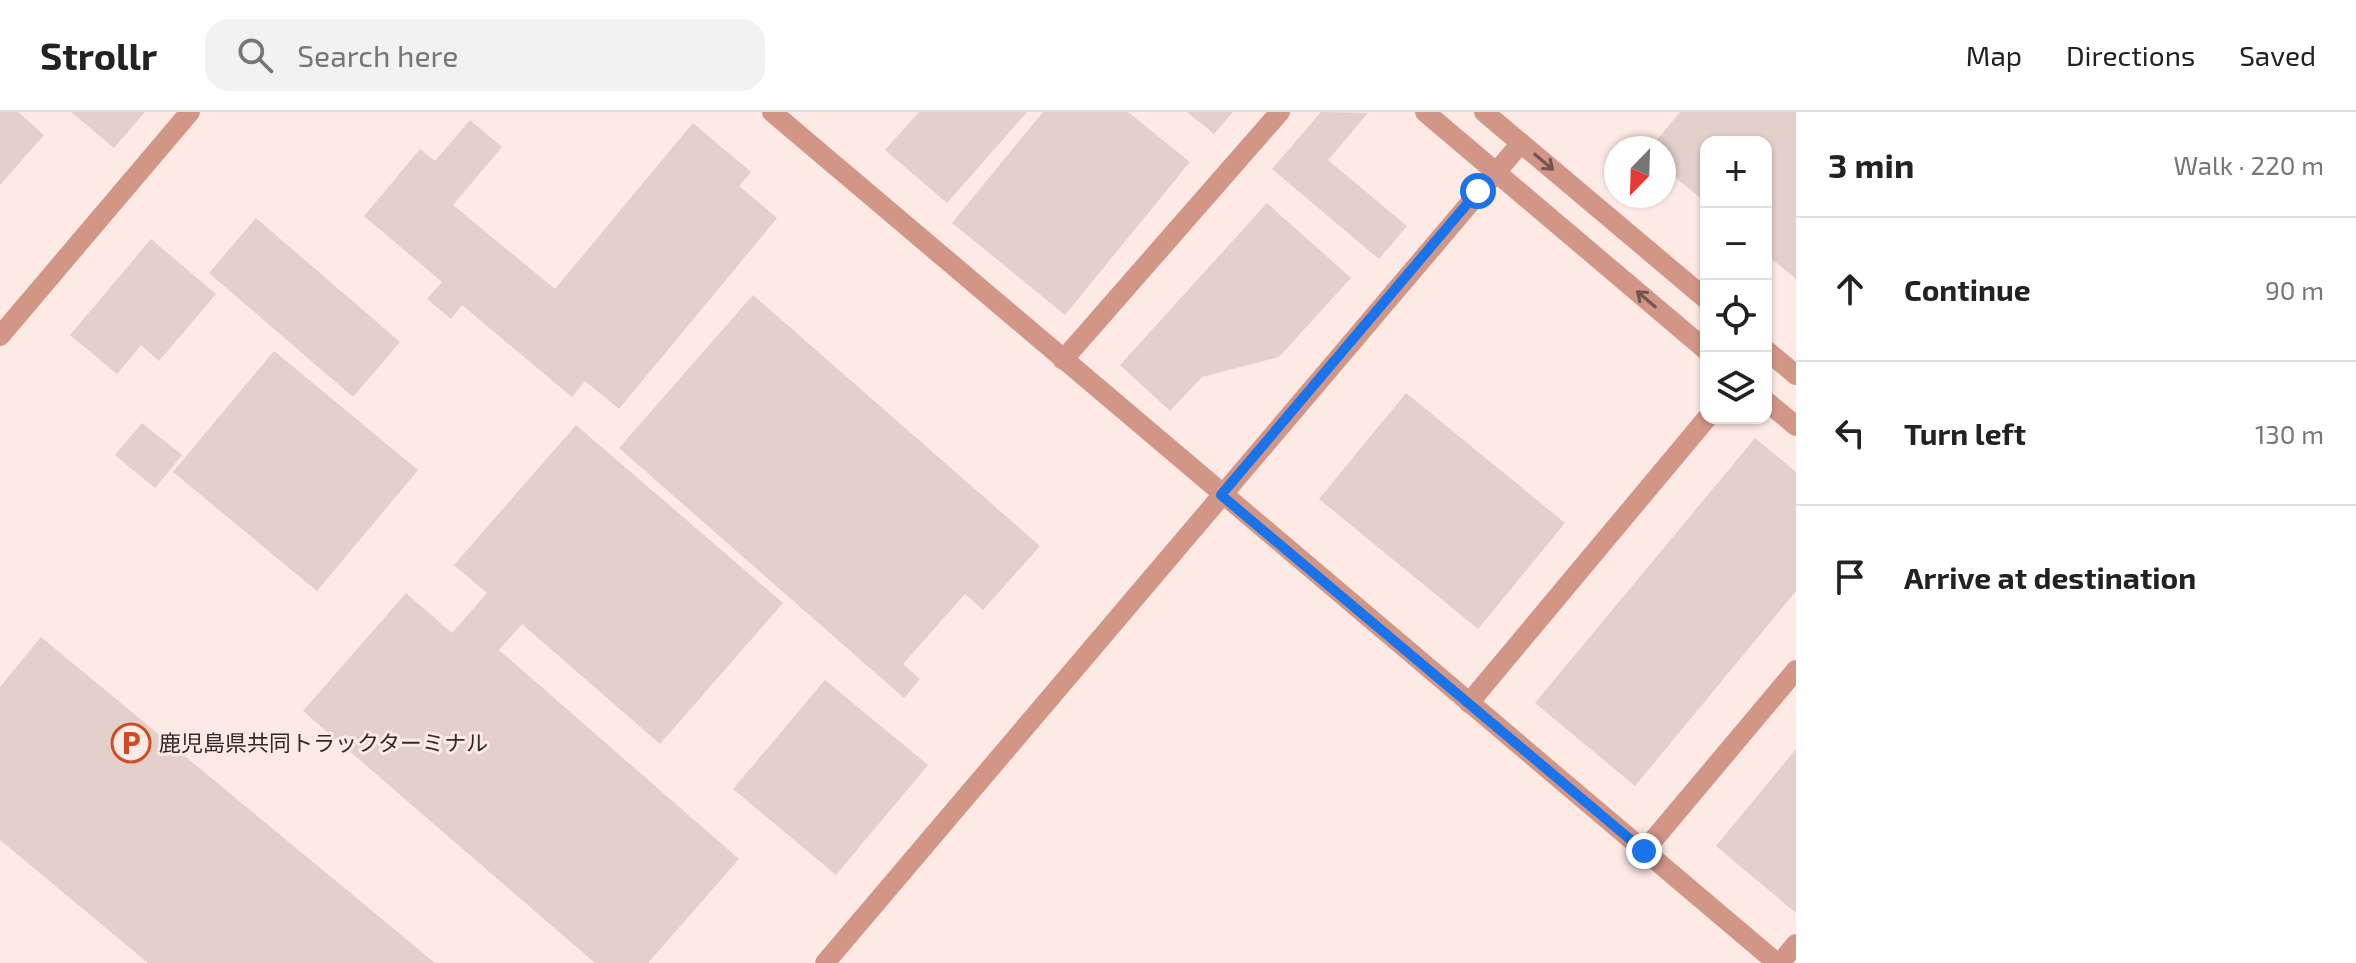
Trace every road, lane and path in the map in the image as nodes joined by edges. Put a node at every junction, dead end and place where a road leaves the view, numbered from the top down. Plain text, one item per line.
1 (190, 112) edge
2 (1280, 112) edge
3 (1425, 112) edge
4 (1484, 112) edge
5 (784, 116) edge
6 (1521, 143) junction
7 (1496, 171) junction
8 (1700, 294) edge
9 (0, 336) edge
10 (1700, 345) edge
11 (1768, 352) edge
12 (1063, 360) junction
13 (1796, 375) edge
14 (1772, 406) edge
15 (1702, 424) edge
16 (1796, 426) edge
17 (1221, 495) junction
18 (1796, 670) edge
19 (1469, 703) junction
20 (1644, 851) junction
21 (1796, 944) edge
22 (825, 963) edge
23 (1779, 963) edge

1 - 9 street
2 - 12 street
3 - 7 street
4 - 6 street
5 - 12 street
6 - 7 street
6 -> 8 street
10 -> 7 street
7 - 17 street
11 - 13 street
12 - 17 street
14 - 16 street
15 - 19 street
17 - 19 street
17 - 22 street
18 - 20 street
19 - 20 street
20 - 23 street
21 - 23 street

